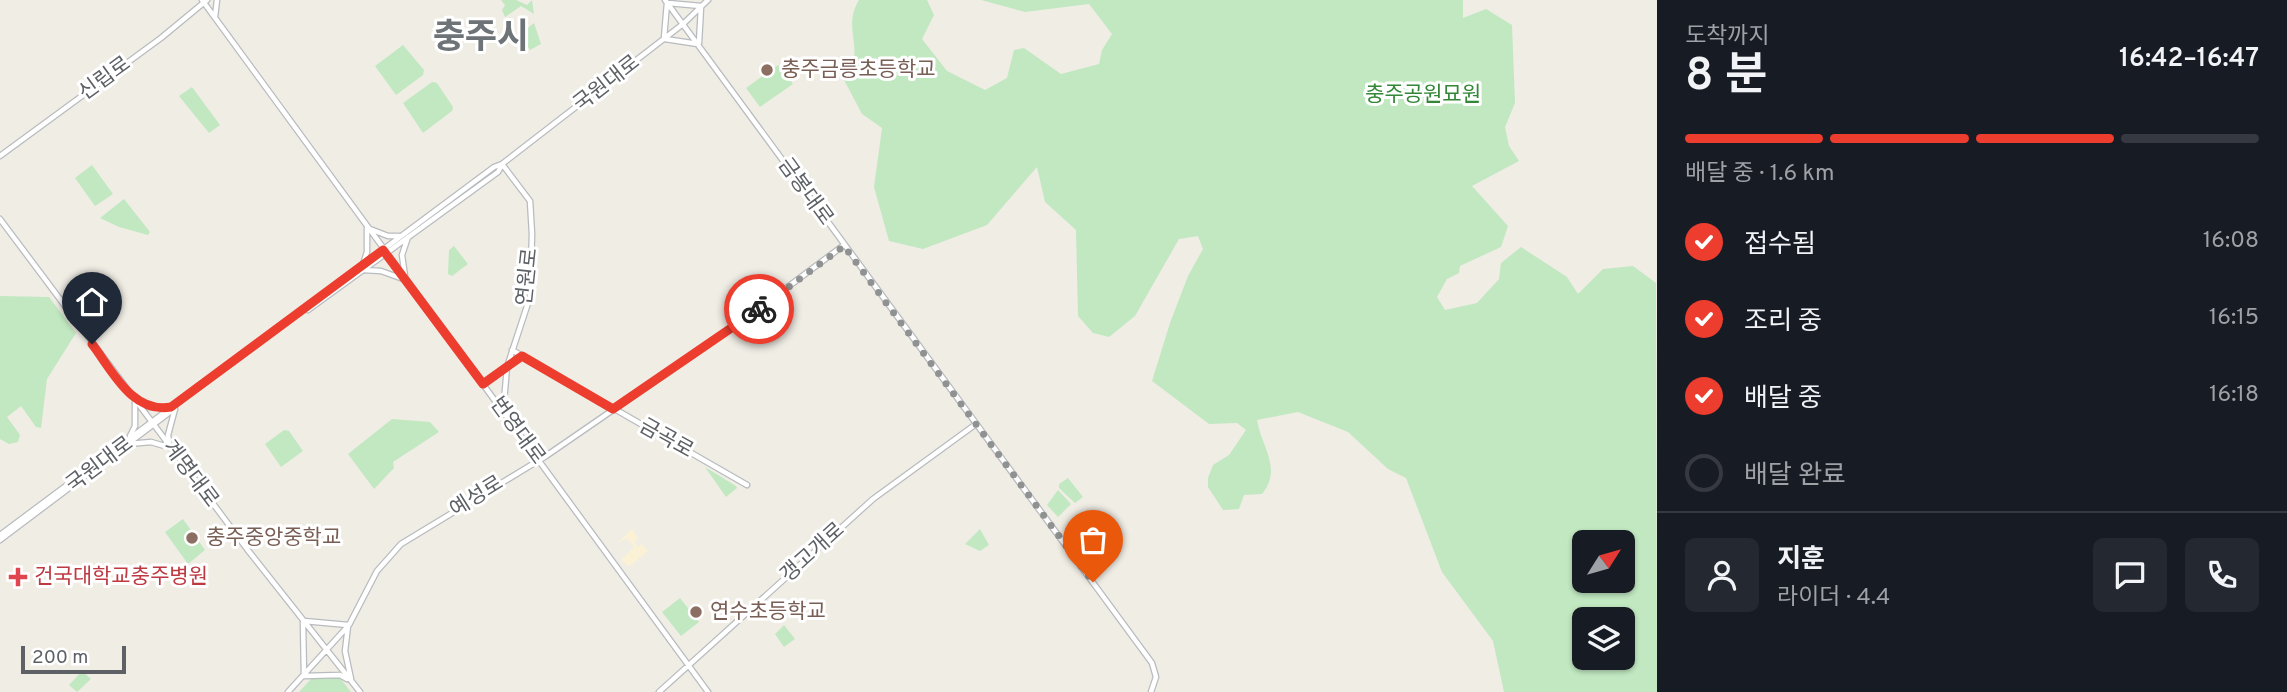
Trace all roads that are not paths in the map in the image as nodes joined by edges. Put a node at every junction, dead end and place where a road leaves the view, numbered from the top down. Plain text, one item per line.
1 (217, 0) edge
2 (708, 0) edge
3 (205, 1) edge
4 (666, 1) edge
5 (701, 6) junction
6 (215, 18) junction
7 (683, 24) junction
8 (664, 39) junction
9 (699, 44) junction
10 (0, 156) edge
11 (502, 164) junction
12 (0, 219) edge
13 (367, 227) junction
14 (405, 236) junction
15 (844, 246) junction
16 (385, 251) junction
17 (363, 268) junction
18 (406, 280) junction
19 (512, 350) junction
20 (522, 356) junction
21 (507, 367) junction
22 (483, 384) junction
23 (134, 400) junction
24 (174, 407) junction
25 (613, 409) junction
26 (503, 412) junction
27 (151, 424) junction
28 (976, 424) junction
29 (128, 442) junction
30 (170, 449) junction
31 (537, 459) junction
32 (747, 485) dead end
33 (0, 537) edge
34 (303, 621) junction
35 (349, 625) junction
36 (327, 651) junction
37 (689, 666) junction
38 (304, 676) junction
39 (351, 680) junction
40 (288, 692) edge
41 (360, 692) edge
42 (659, 692) edge
43 (708, 692) edge
44 (1151, 692) edge

1 - 6 street
2 - 5 street, 국원대로
3 - 6 street, 번영대로
3 - 10 street, 신립로
4 - 5 street
4 - 7 street, 금봉대로
4 - 8 street
5 - 7 street, 국원대로
5 - 9 street
6 - 13 street, 번영대로
7 - 8 street, 국원대로
7 - 9 street, 금봉대로
8 - 9 street
8 - 11 street, 국원대로
9 - 15 street, 금봉대로
11 - 14 street, 국원대로
11 - 19 street, 연원로
12 - 23 street, 계명대로
13 - 14 street
13 - 16 street, 번영대로
13 - 17 street
14 - 16 street, 국원대로
14 - 18 street
15 - 25 street, 예성로
15 - 28 street, 금봉대로
16 - 17 street, 국원대로
16 - 18 street, 번영대로
17 - 18 street
17 - 24 street, 국원대로
18 - 22 street, 번영대로
19 - 20 street, 금곡로
19 - 21 street, 연원로
20 - 21 street
20 - 25 street, 금곡로
21 - 22 street
21 - 26 street, 연원로
22 - 26 street, 번영대로
23 - 24 street
23 - 27 street, 계명대로
23 - 29 street
24 - 27 street, 국원대로
24 - 30 street
25 - 31 street, 예성로
25 - 32 street, 금곡로
26 - 31 street, 번영대로
27 - 29 street, 국원대로
27 - 30 street, 계명대로
28 - 37 street, 갱고개로
28 - 44 street, 금봉대로
29 - 30 street
29 - 33 street, 국원대로
30 - 34 street, 계명대로
31 - 35 street, 예성로
31 - 37 street, 번영대로
34 - 35 street
34 - 36 street, 계명대로
34 - 38 street
35 - 36 street, 예성로
35 - 39 street
36 - 38 street, 예성로
36 - 39 street, 계명대로
37 - 42 street, 갱고개로
37 - 43 street, 번영대로
38 - 39 street
38 - 40 street, 예성로
39 - 41 street, 계명대로

